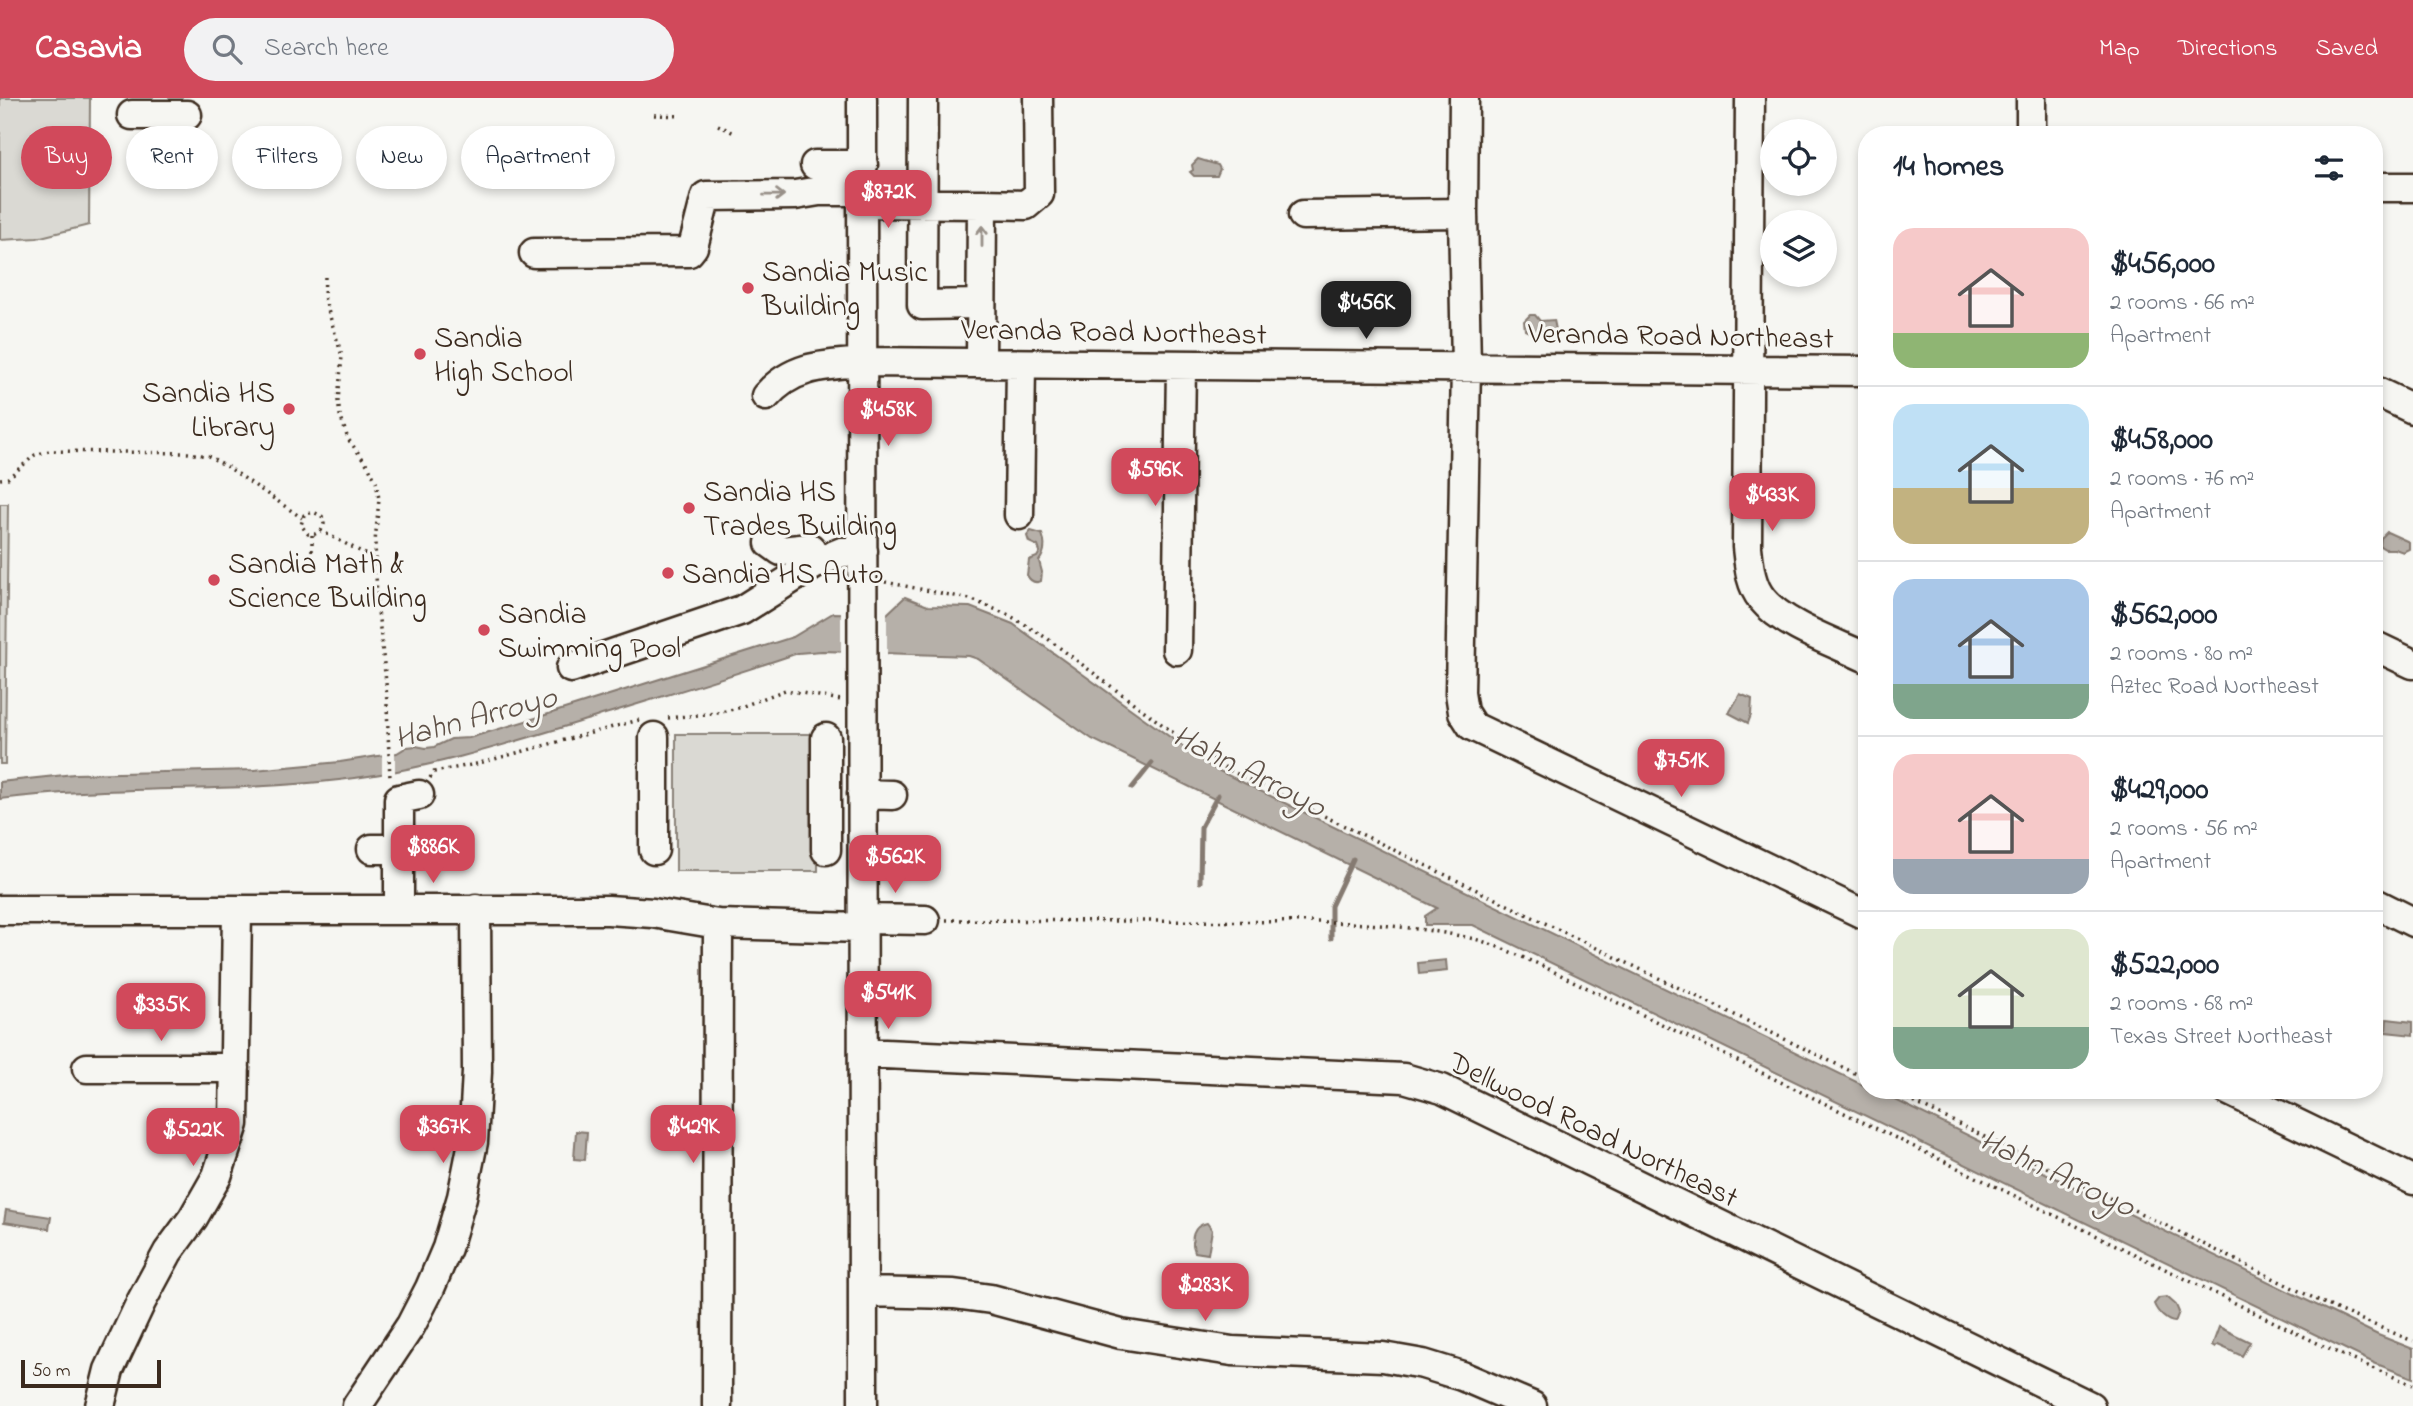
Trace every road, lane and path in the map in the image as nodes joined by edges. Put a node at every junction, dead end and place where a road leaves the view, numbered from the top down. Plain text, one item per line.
1 (862, 98) edge
2 (923, 98) edge
3 (1038, 98) edge
4 (1464, 98) edge
5 (1750, 98) edge
6 (2031, 98) edge
7 (132, 115) dead end
8 (187, 115) dead end
9 (654, 115) dead end
10 (681, 116) dead end
11 (718, 125) dead end
12 (2031, 126) edge
13 (734, 133) dead end
14 (815, 165) dead end
15 (863, 186) junction
16 (2383, 187) edge
17 (2413, 187) edge
18 (923, 203) junction
19 (982, 204) junction
20 (1463, 213) junction
21 (1303, 215) dead end
22 (534, 253) dead end
23 (325, 277) dead end
24 (981, 304) junction
25 (864, 362) junction
26 (981, 363) junction
27 (1021, 364) junction
28 (1181, 366) junction
29 (1465, 366) junction
30 (1748, 370) junction
31 (1858, 371) edge
32 (2383, 395) edge
33 (766, 396) dead end
34 (2413, 409) edge
35 (0, 479) edge
36 (1019, 515) dead end
37 (302, 518) junction
38 (321, 531) junction
39 (312, 535) junction
40 (769, 543) dead end
41 (810, 548) dead end
42 (312, 556) dead end
43 (377, 560) junction
44 (863, 564) junction
45 (1177, 650) dead end
46 (2383, 650) edge
47 (1858, 654) edge
48 (2413, 664) edge
49 (571, 668) dead end
50 (863, 706) junction
51 (652, 725) junction
52 (826, 738) dead end
53 (393, 783) dead end
54 (423, 788) joint
55 (862, 794) junction
56 (892, 795) dead end
57 (654, 850) dead end
58 (826, 850) dead end
59 (2383, 907) edge
60 (399, 909) junction
61 (476, 909) junction
62 (0, 910) edge
63 (237, 910) junction
64 (1858, 912) edge
65 (925, 920) joint
66 (2413, 922) edge
67 (718, 924) junction
68 (863, 924) junction
69 (863, 1054) junction
70 (87, 1068) dead end
71 (235, 1068) junction
72 (1858, 1075) edge
73 (1907, 1099) edge
74 (2246, 1099) edge
75 (2413, 1180) edge
76 (864, 1292) junction
77 (2413, 1341) edge
78 (2413, 1385) edge
79 (2079, 1404) edge
80 (100, 1406) edge
81 (357, 1406) edge
82 (717, 1406) edge
83 (863, 1406) edge
84 (1532, 1406) edge

1 - 15 street
2 - 18 street
3 - 19 street
4 - 20 street
5 - 30 street
6 - 12 street
7 - 8 street
9 - 10 path
11 - 13 path
14 - 15 street
15 - 18 street
22 -> 15 street
15 - 25 street
16 - 17 street
18 - 19 street
18 - 24 street
24 -> 19 street
20 - 21 street
20 - 29 street
23 - 43 path
24 - 26 street
25 - 26 street, Veranda Road Northeast
25 - 33 street, Veranda Road Northeast
25 - 44 street
26 - 27 street, Veranda Road Northeast
27 - 28 street, Veranda Road Northeast
27 - 36 street
28 - 29 street, Veranda Road Northeast
28 - 45 street
29 - 30 street, Veranda Road Northeast
29 - 64 street
30 - 31 street, Veranda Road Northeast
30 - 47 street
32 - 34 street
35 - 37 path
37 - 38 path
37 - 39 path
38 - 39 path
38 - 43 path
39 - 42 path
40 - 41 street
43 - 53 path
44 - 49 street
44 - 50 street
44 - 72 path
46 - 48 street
50 - 51 path
50 - 55 street
51 - 54 path
51 - 57 street
52 - 58 street
54 - 60 street
55 - 56 street
55 - 68 street
59 - 66 street
60 - 61 street
60 - 63 street
61 - 67 street
61 - 81 street
62 - 63 street
63 - 71 street
65 - 68 street
65 - 78 path
67 - 68 street
67 - 82 street
68 - 69 street
69 - 76 street
69 - 79 street, Dellwood Road Northeast
70 - 71 street
71 - 80 street
73 - 77 path
74 - 75 street
76 - 83 street
76 - 84 street

